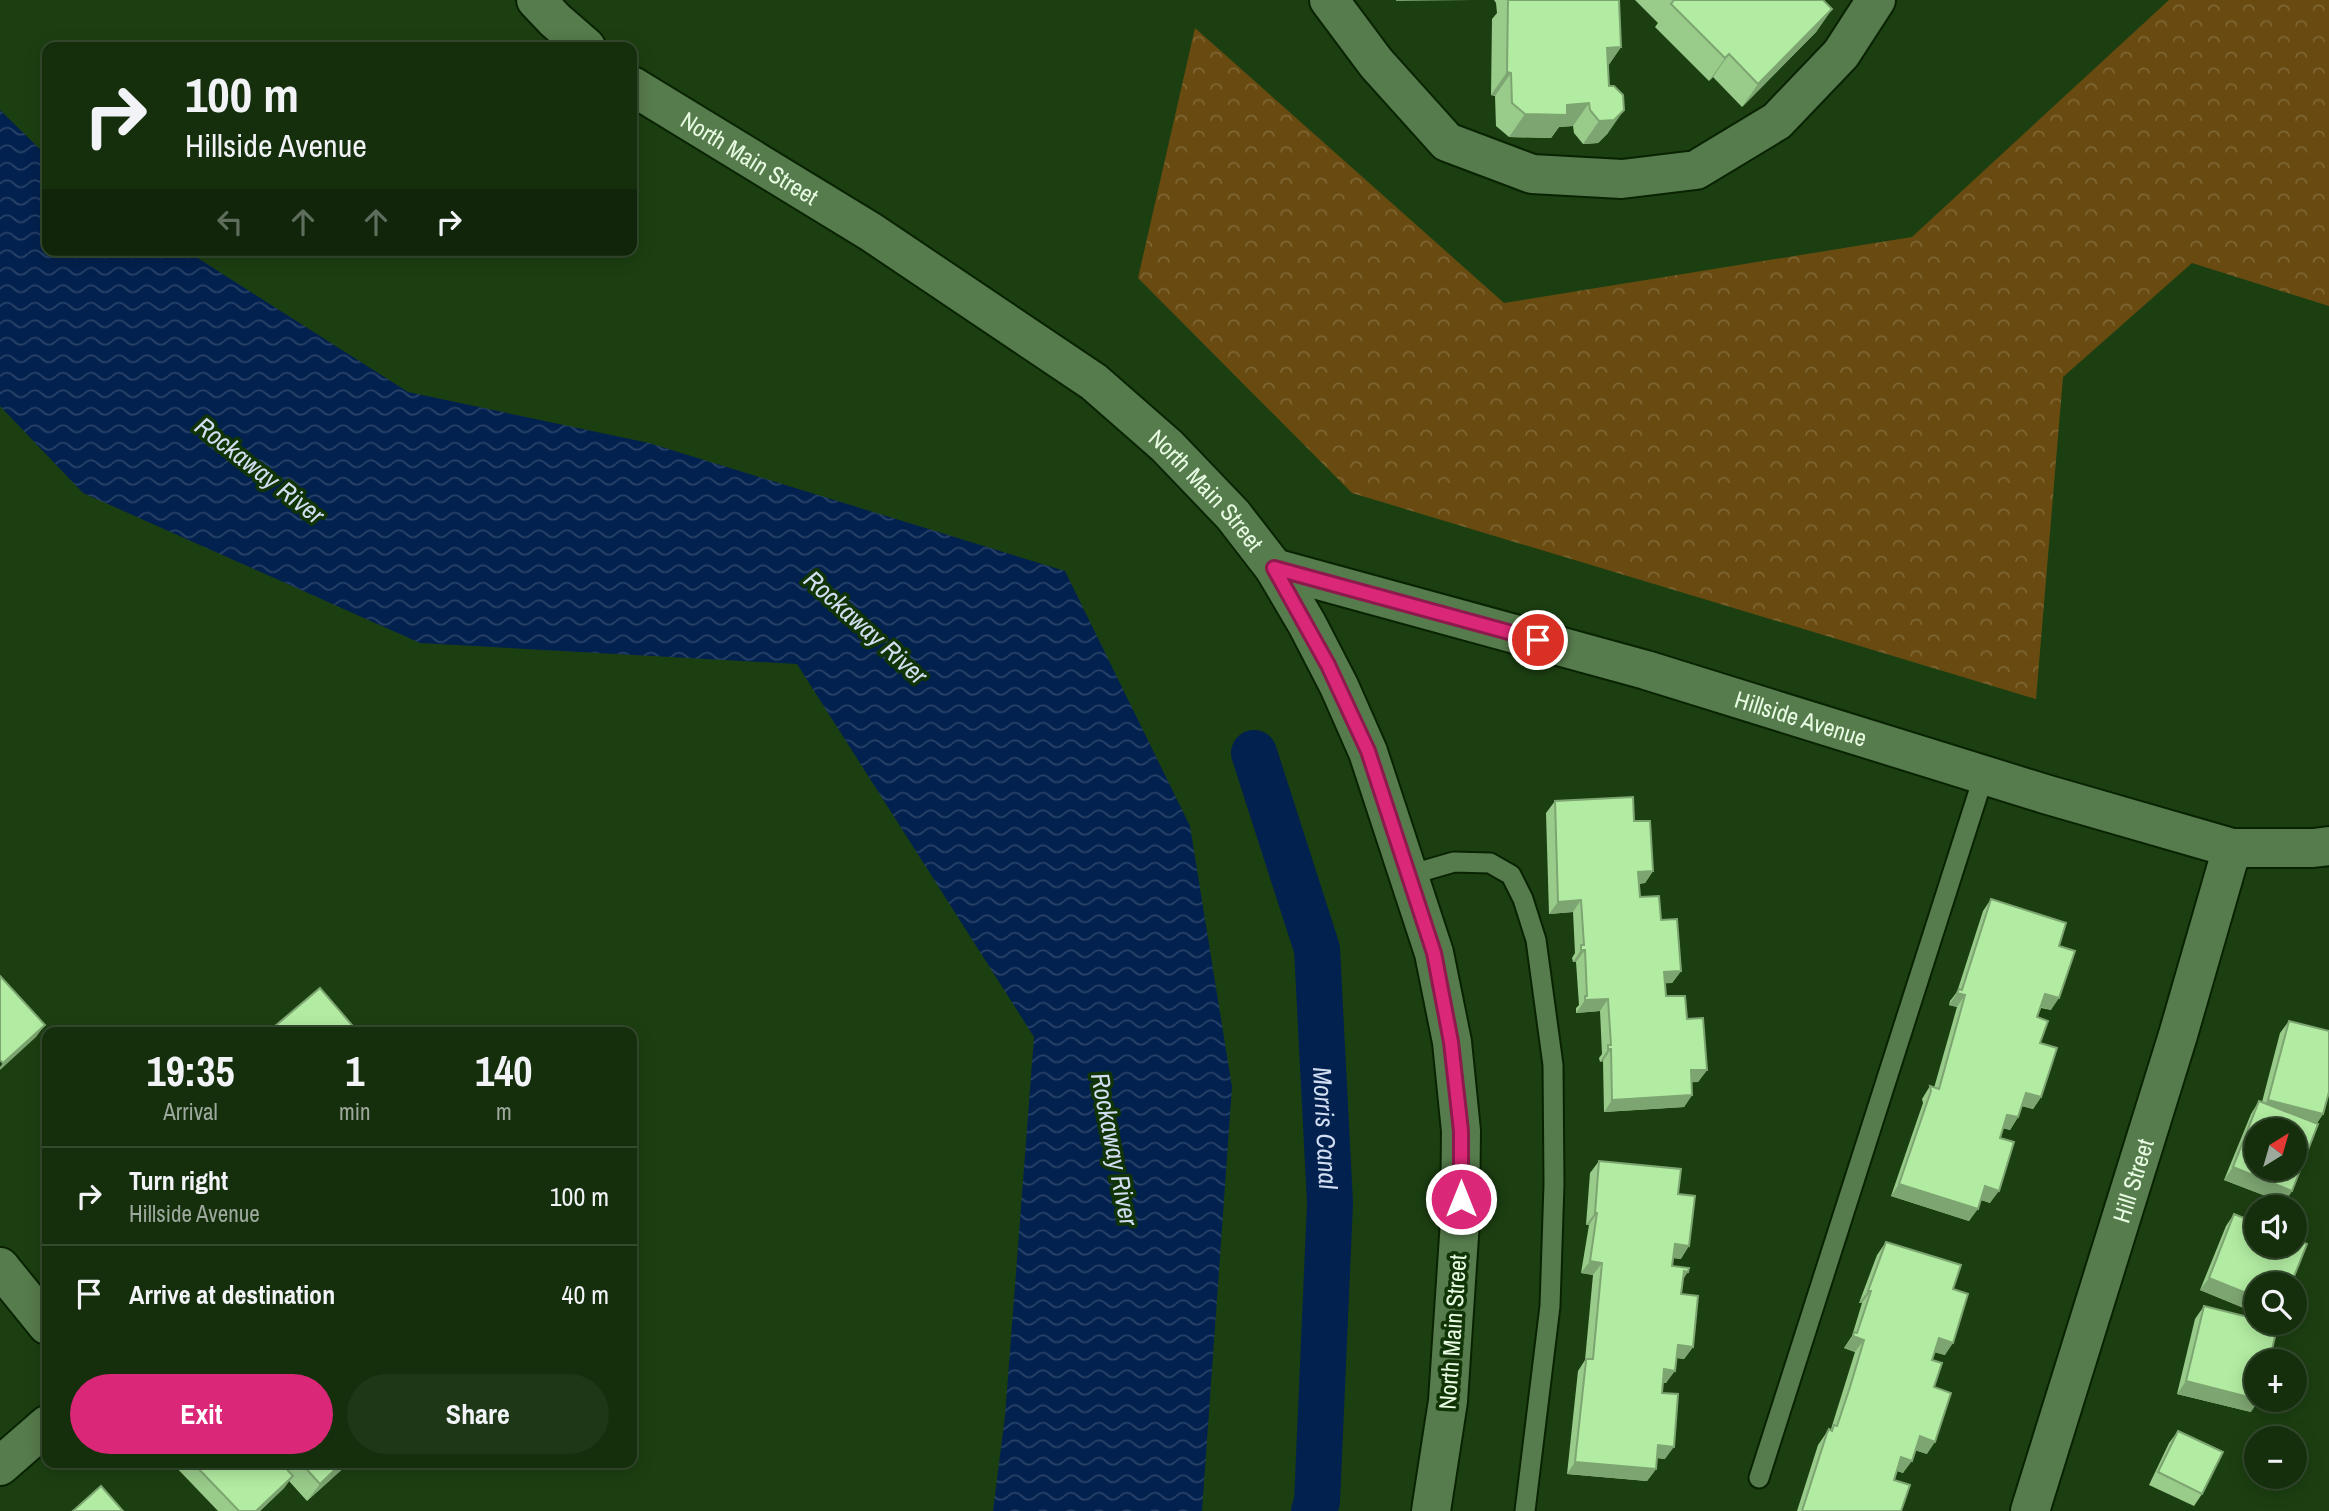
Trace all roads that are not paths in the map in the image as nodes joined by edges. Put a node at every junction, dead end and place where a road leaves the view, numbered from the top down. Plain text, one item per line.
1 (536, 0) edge
2 (1329, 0) edge
3 (1876, 0) edge
4 (580, 42) edge
5 (637, 89) edge
6 (1274, 568) junction
7 (1984, 775) junction
8 (2329, 846) edge
9 (2232, 849) junction
10 (1409, 875) junction
11 (0, 1267) edge
12 (42, 1319) edge
13 (42, 1429) edge
14 (0, 1466) edge
15 (1759, 1478) dead end
16 (1431, 1511) edge
17 (1525, 1511) edge
18 (2030, 1511) edge

1 - 4 street
2 - 3 street
5 - 6 street, North Main Street
6 - 7 street, Hillside Avenue
6 - 10 street, North Main Street
7 - 9 street, Hillside Avenue
7 - 15 lane
8 - 9 street, Hillside Avenue
9 - 18 street, Hill Street
10 - 16 street, North Main Street
10 - 17 lane
11 - 12 street
13 - 14 street

